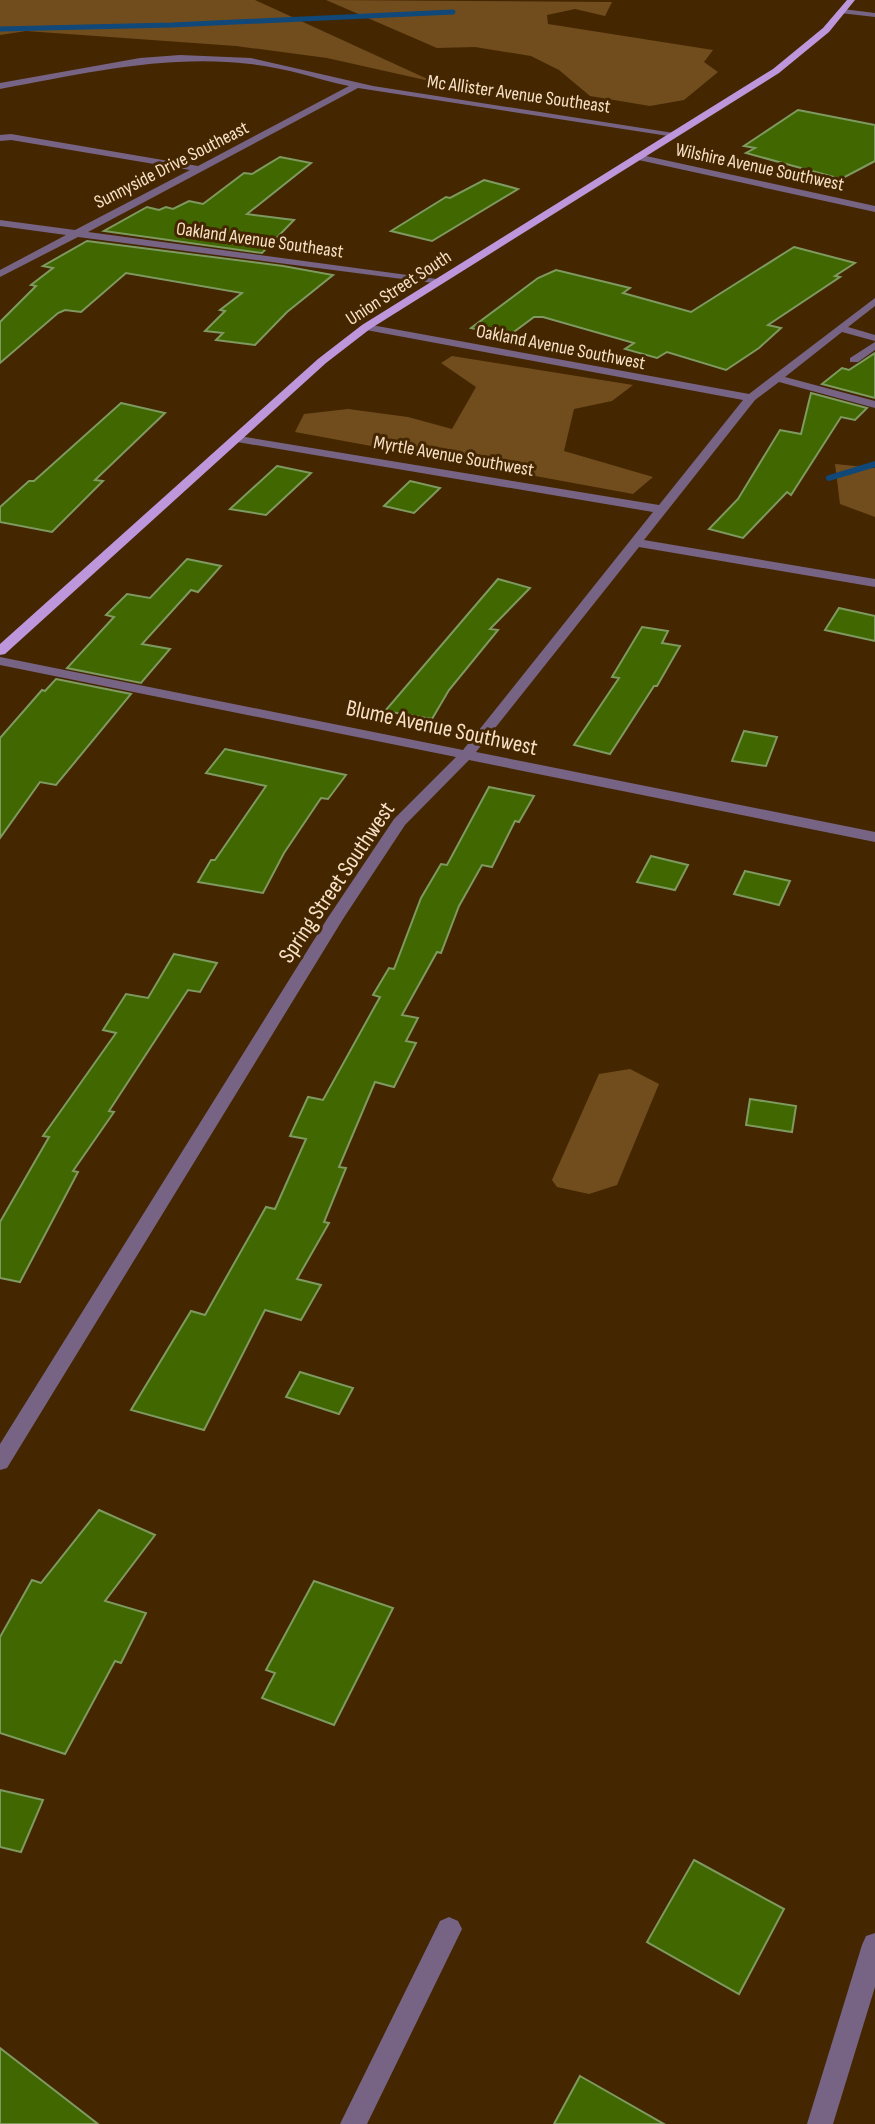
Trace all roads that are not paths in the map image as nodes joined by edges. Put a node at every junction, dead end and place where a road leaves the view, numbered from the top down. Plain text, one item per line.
1 (851, 0) edge
2 (843, 11) junction
3 (875, 15) edge
4 (358, 85) junction
5 (0, 86) edge
6 (675, 134) junction
7 (0, 138) edge
8 (637, 158) junction
9 (201, 169) junction
10 (875, 209) edge
11 (0, 223) edge
12 (78, 232) junction
13 (0, 274) edge
14 (437, 282) junction
15 (875, 301) edge
16 (845, 323) junction
17 (875, 325) edge
18 (366, 327) junction
19 (875, 338) edge
20 (875, 345) edge
21 (854, 359) dead end
22 (777, 378) junction
23 (751, 398) junction
24 (875, 405) edge
25 (237, 438) junction
26 (664, 510) junction
27 (638, 542) junction
28 (875, 583) edge
29 (0, 651) edge
30 (0, 661) edge
31 (466, 755) junction
32 (875, 837) edge
33 (0, 1462) edge
34 (449, 1930) dead end
35 (875, 1945) edge
36 (353, 2124) edge
37 (820, 2124) edge

1 - 2 main road, Union Street South
2 - 3 street
2 - 6 main road, Union Street South
4 - 5 street, Mc Allister Avenue Southeast
4 - 6 street, Mc Allister Avenue Southeast
4 - 9 street, Sunnyside Drive Southeast
6 - 8 main road, Union Street South
7 - 9 street
8 - 10 street, Wilshire Avenue Southwest
8 - 14 main road, Union Street South
9 - 12 street, Sunnyside Drive Southeast
11 - 12 street, Oakland Avenue Southeast
12 - 13 street, Sunnyside Drive Southeast
12 - 14 street, Oakland Avenue Southeast
14 - 18 main road, Union Street South
15 - 16 street, Spring Street Southwest
16 - 17 street
16 - 19 street
16 - 22 street, Spring Street Southwest
18 - 23 street, Oakland Avenue Southwest
18 - 25 main road, Union Street South
20 - 21 street
22 - 23 street, Spring Street Southwest
22 - 24 street
23 - 26 street, Spring Street Southwest
25 - 26 street, Myrtle Avenue Southwest
25 - 29 main road, Union Street South
26 - 27 street, Spring Street Southwest
27 - 28 street
27 - 31 street, Spring Street Southwest
30 - 31 street, Blume Avenue Southwest
31 - 32 street, Blume Avenue Southwest
31 - 33 street, Spring Street Southwest
34 - 36 street
35 - 37 street

